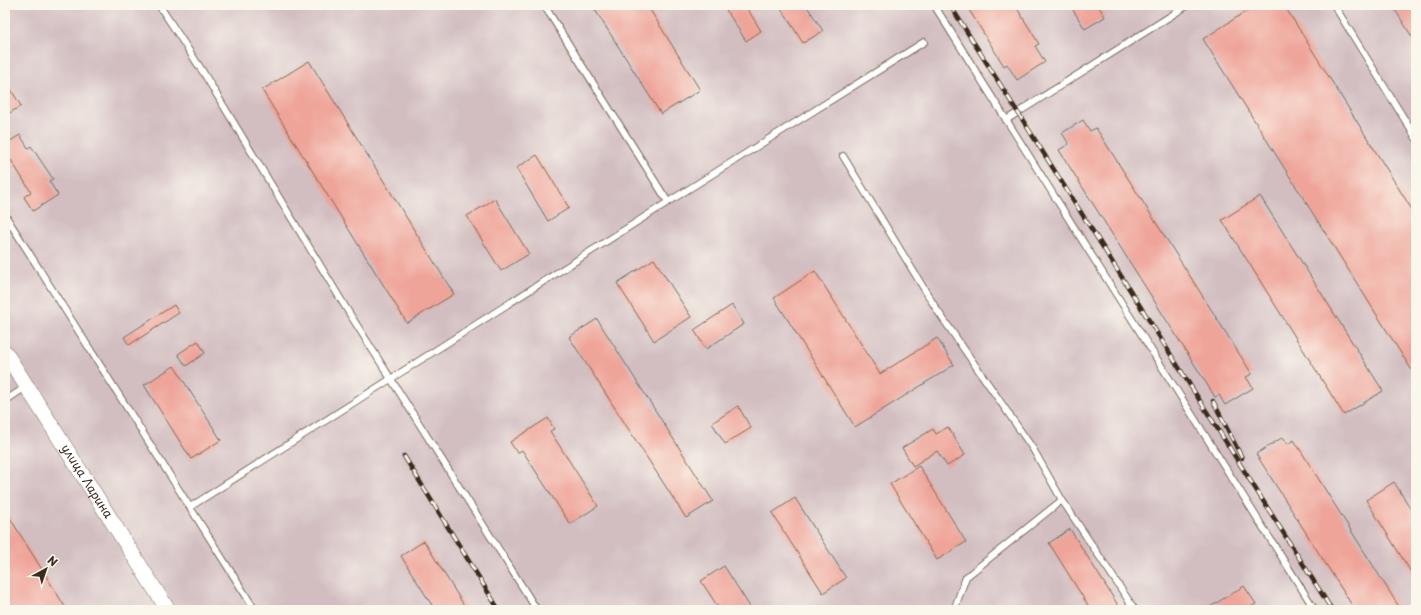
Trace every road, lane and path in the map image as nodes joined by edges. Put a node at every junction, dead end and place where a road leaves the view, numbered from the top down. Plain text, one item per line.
1 (159, 5) edge
2 (544, 5) edge
3 (934, 5) edge
4 (1188, 5) edge
5 (1334, 5) edge
6 (924, 42) dead end
7 (1006, 120) junction
8 (1415, 133) edge
9 (843, 156) dead end
10 (668, 202) junction
11 (5, 215) edge
12 (5, 352) edge
13 (390, 378) junction
14 (27, 386) junction
15 (5, 401) edge
16 (1062, 500) junction
17 (190, 506) junction
18 (168, 610) edge
19 (255, 610) edge
20 (537, 610) edge
21 (954, 610) edge
22 (1135, 610) edge
23 (1316, 610) edge

1 - 13 lane
2 - 10 lane
3 - 7 lane
4 - 7 lane
5 - 8 lane
6 - 10 lane
7 - 23 lane
9 - 16 lane
10 - 13 lane
11 - 17 lane
12 - 14 street, улица Ларина
13 - 17 lane
13 - 20 lane
14 - 15 lane
14 - 18 street, улица Ларина
16 - 21 lane
16 - 22 lane
17 - 19 lane

